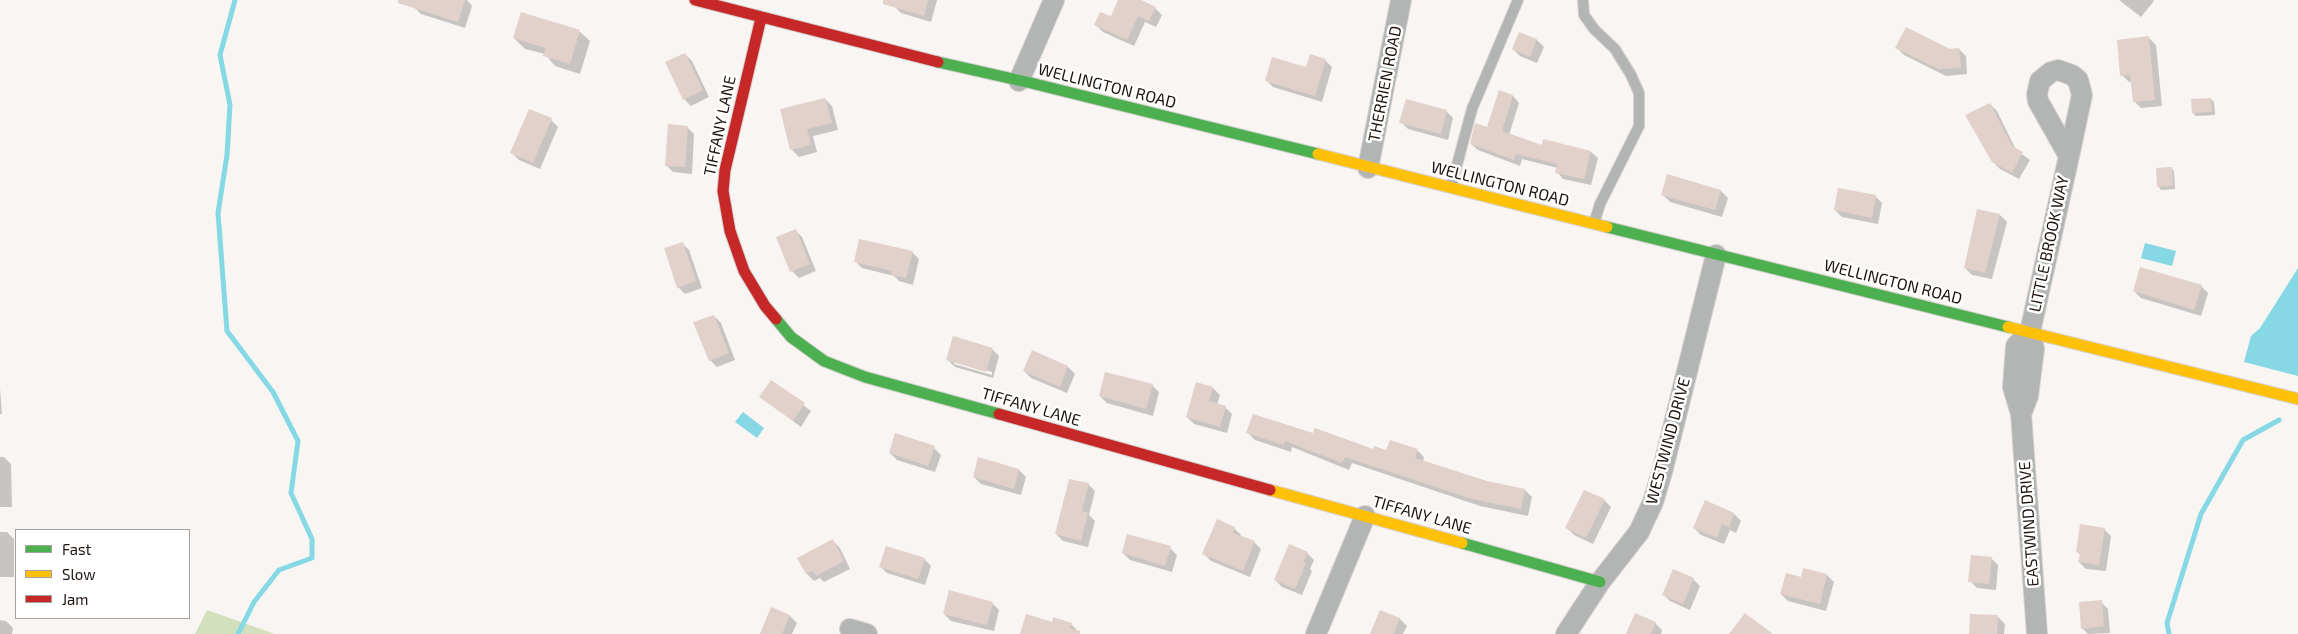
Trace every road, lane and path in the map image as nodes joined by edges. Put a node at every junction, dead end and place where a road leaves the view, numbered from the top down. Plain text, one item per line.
1 (695, 0) edge
2 (1054, 0) edge
3 (1401, 0) edge
4 (1518, 0) edge
5 (1583, 0) edge
6 (761, 18) junction
7 (1019, 81) junction
8 (2068, 156) dead end
9 (1368, 168) junction
10 (1451, 188) junction
11 (1594, 224) junction
12 (1716, 255) junction
13 (2030, 332) junction
14 (2298, 399) edge
15 (1365, 516) junction
16 (1600, 582) junction
17 (1316, 634) edge
18 (1566, 634) edge
19 (2037, 634) edge

1 - 6 main road, WELLINGTON ROAD
2 - 7 street
3 - 9 street, THERRIEN ROAD
4 - 10 lane
5 - 11 lane
6 - 7 main road, WELLINGTON ROAD
6 - 15 main road, TIFFANY LANE
7 - 9 main road, WELLINGTON ROAD
8 - 13 street, LITTLE BROOK WAY
9 - 10 main road, WELLINGTON ROAD
10 - 11 main road, WELLINGTON ROAD
11 - 12 main road, WELLINGTON ROAD
12 - 13 main road, WELLINGTON ROAD
12 - 16 street, WESTWIND DRIVE
13 - 14 main road, WELLINGTON ROAD
13 - 19 street, EASTWIND DRIVE
15 - 16 main road, TIFFANY LANE
15 - 17 street
16 - 18 street, WESTWIND DRIVE

